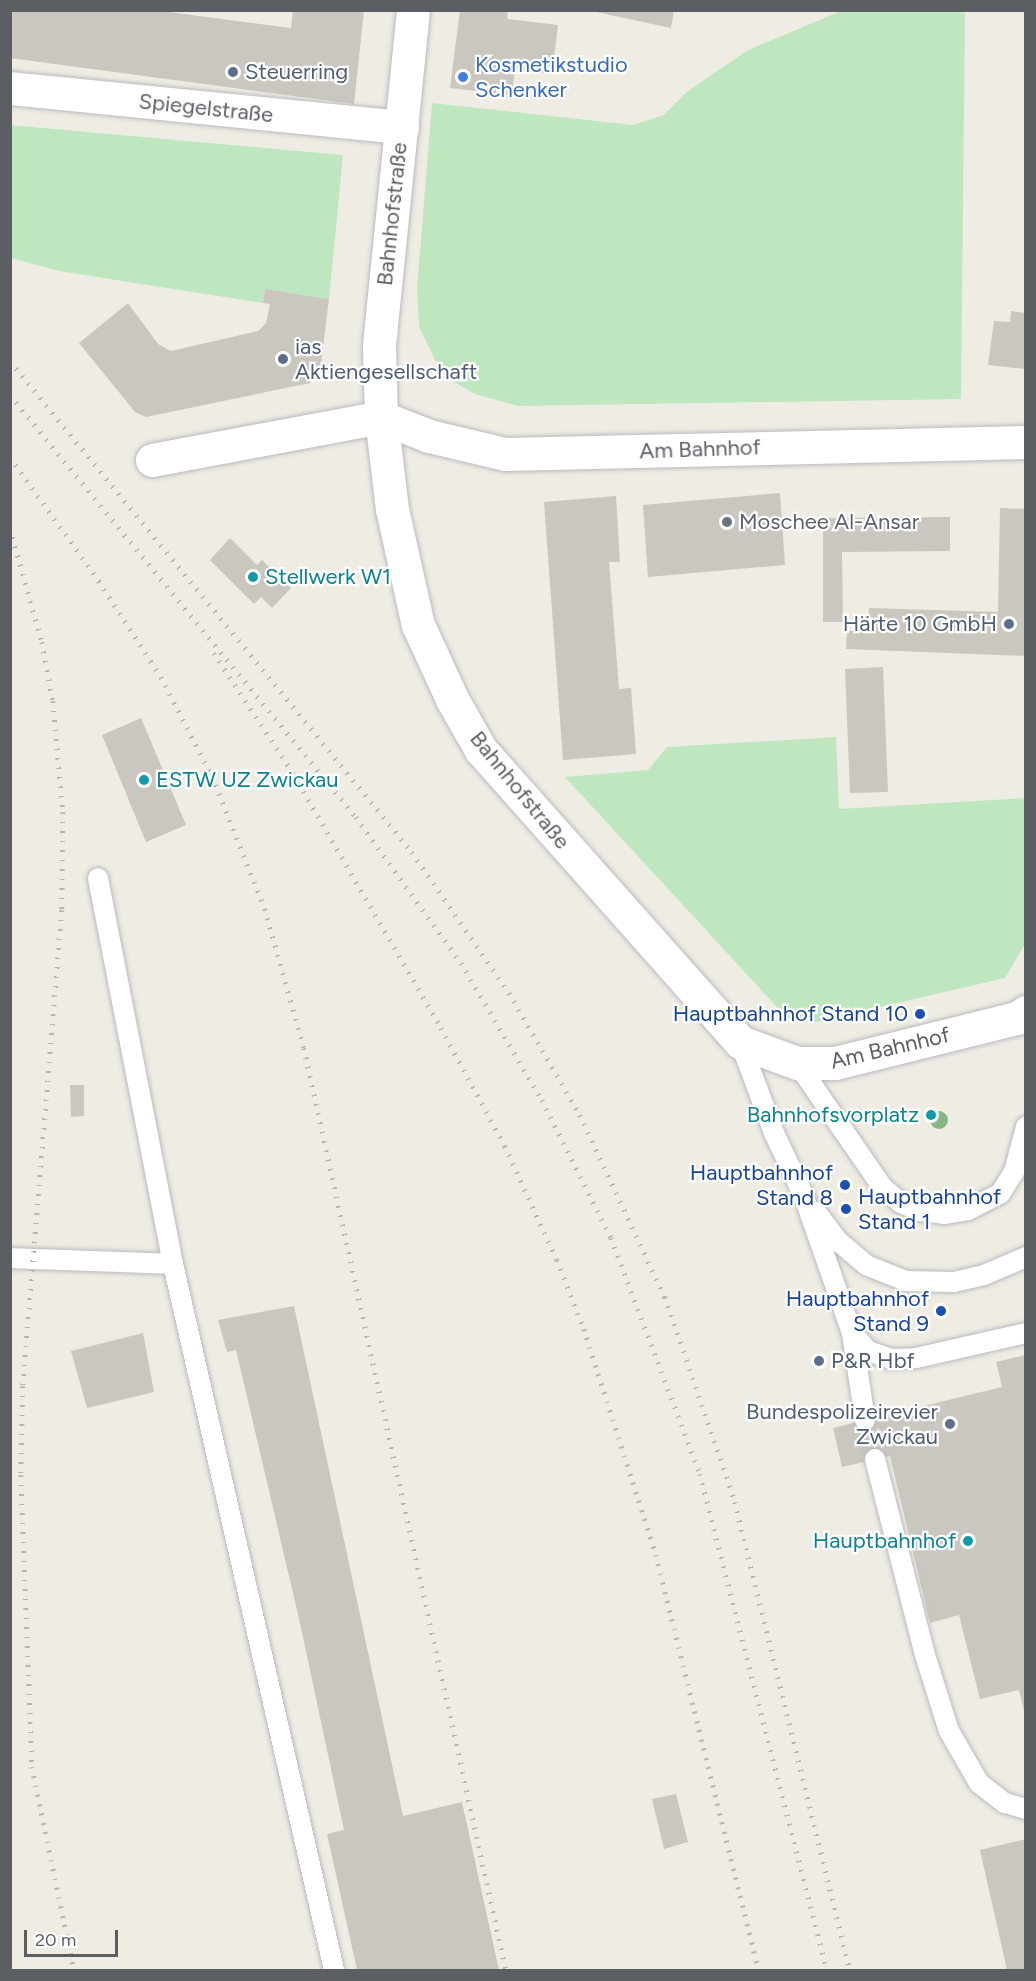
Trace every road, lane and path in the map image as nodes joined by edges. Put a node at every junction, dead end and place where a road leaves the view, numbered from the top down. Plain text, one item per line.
1 (413, 10) edge
2 (10, 88) edge
3 (402, 127) junction
4 (381, 417) junction
5 (1026, 442) edge
6 (152, 460) dead end
7 (98, 878) dead end
8 (1026, 1012) edge
9 (740, 1042) junction
10 (797, 1063) junction
11 (1026, 1127) edge
12 (803, 1194) junction
13 (1026, 1257) edge
14 (10, 1258) edge
15 (172, 1264) junction
16 (852, 1333) junction
17 (1026, 1333) edge
18 (865, 1420) dead end
19 (875, 1459) dead end
20 (1026, 1809) edge
21 (334, 1971) edge

1 - 3 street, Bahnhofstraße
2 - 3 street, Spiegelstraße
3 - 4 street, Bahnhofstraße
4 - 5 street, Am Bahnhof
4 - 6 street
4 - 9 street, Bahnhofstraße
7 - 15 lane
8 - 10 street, Am Bahnhof
9 - 10 street, Am Bahnhof
9 - 12 lane
10 - 11 lane
12 - 13 lane
12 - 16 lane
14 - 15 lane
15 - 21 lane
16 - 17 lane
16 - 18 lane
19 - 20 lane

